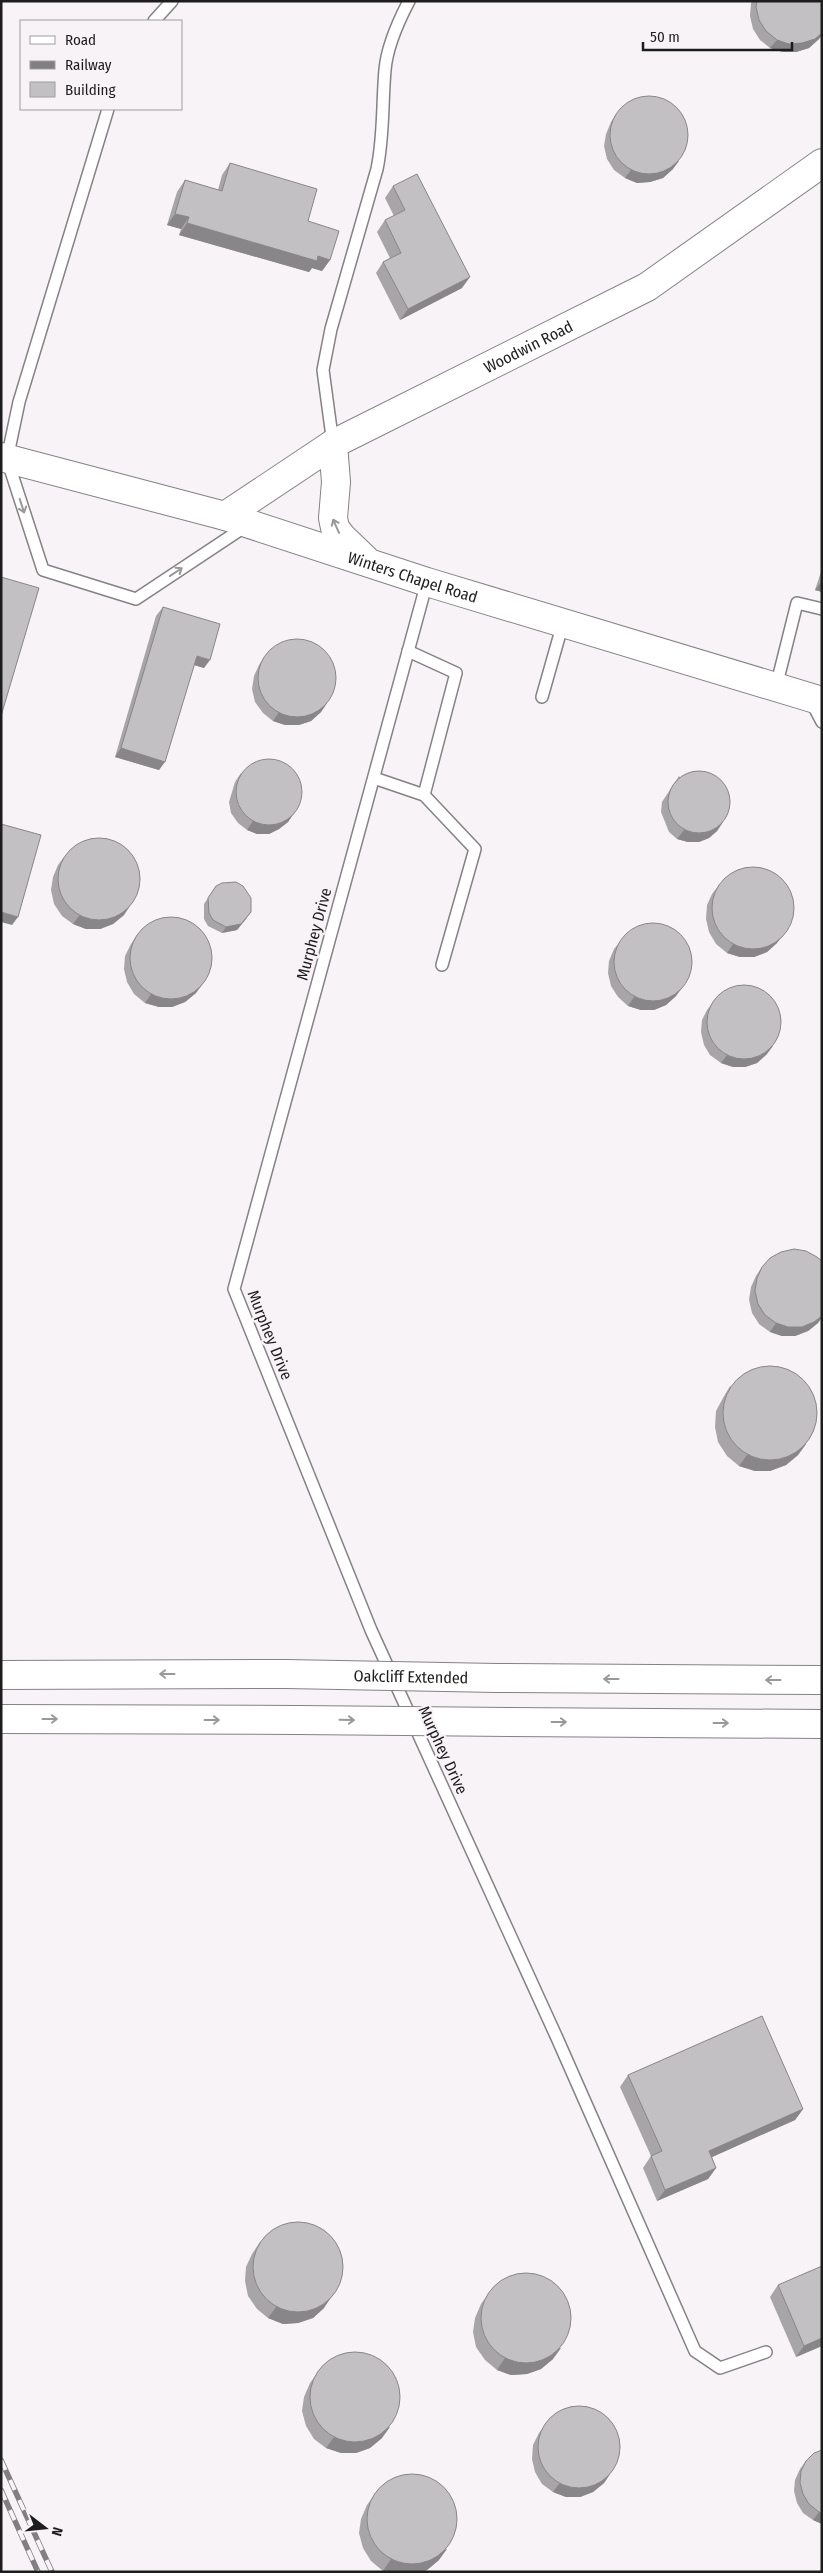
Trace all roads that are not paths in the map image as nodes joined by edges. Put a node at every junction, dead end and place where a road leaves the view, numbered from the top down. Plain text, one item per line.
1 (172, 1) edge
2 (409, 1) edge
3 (155, 20) edge
4 (108, 110) edge
5 (822, 163) edge
6 (333, 444) junction
7 (4, 458) edge
8 (237, 520) junction
9 (368, 562) junction
10 (427, 582) junction
11 (822, 609) edge
12 (563, 623) junction
13 (408, 651) junction
14 (776, 687) junction
15 (542, 697) dead end
16 (815, 699) edge
17 (822, 722) edge
18 (374, 778) junction
19 (424, 795) junction
20 (442, 965) dead end
21 (1, 1675) edge
22 (822, 1680) edge
23 (1, 1719) edge
24 (822, 1724) edge
25 (766, 2352) dead end

1 - 3 lane
2 - 6 lane
4 - 7 lane
5 - 6 street, Woodwin Road
6 - 8 street, Woodwin Road
9 -> 6 street
7 - 8 street, Winters Chapel Road
7 -> 8 lane
8 - 9 street, Winters Chapel Road
9 - 10 street, Winters Chapel Road
10 - 12 street, Winters Chapel Road
10 - 13 lane, Murphey Drive
11 - 14 lane
12 - 14 street, Winters Chapel Road
12 - 15 lane
13 - 18 lane, Murphey Drive
13 - 19 lane
14 - 16 street, Winters Chapel Road
16 - 17 lane
18 - 19 lane
18 - 25 lane, Murphey Drive
19 - 20 lane
22 -> 21 street, Oakcliff Extended, bridge
23 -> 24 street, bridge

